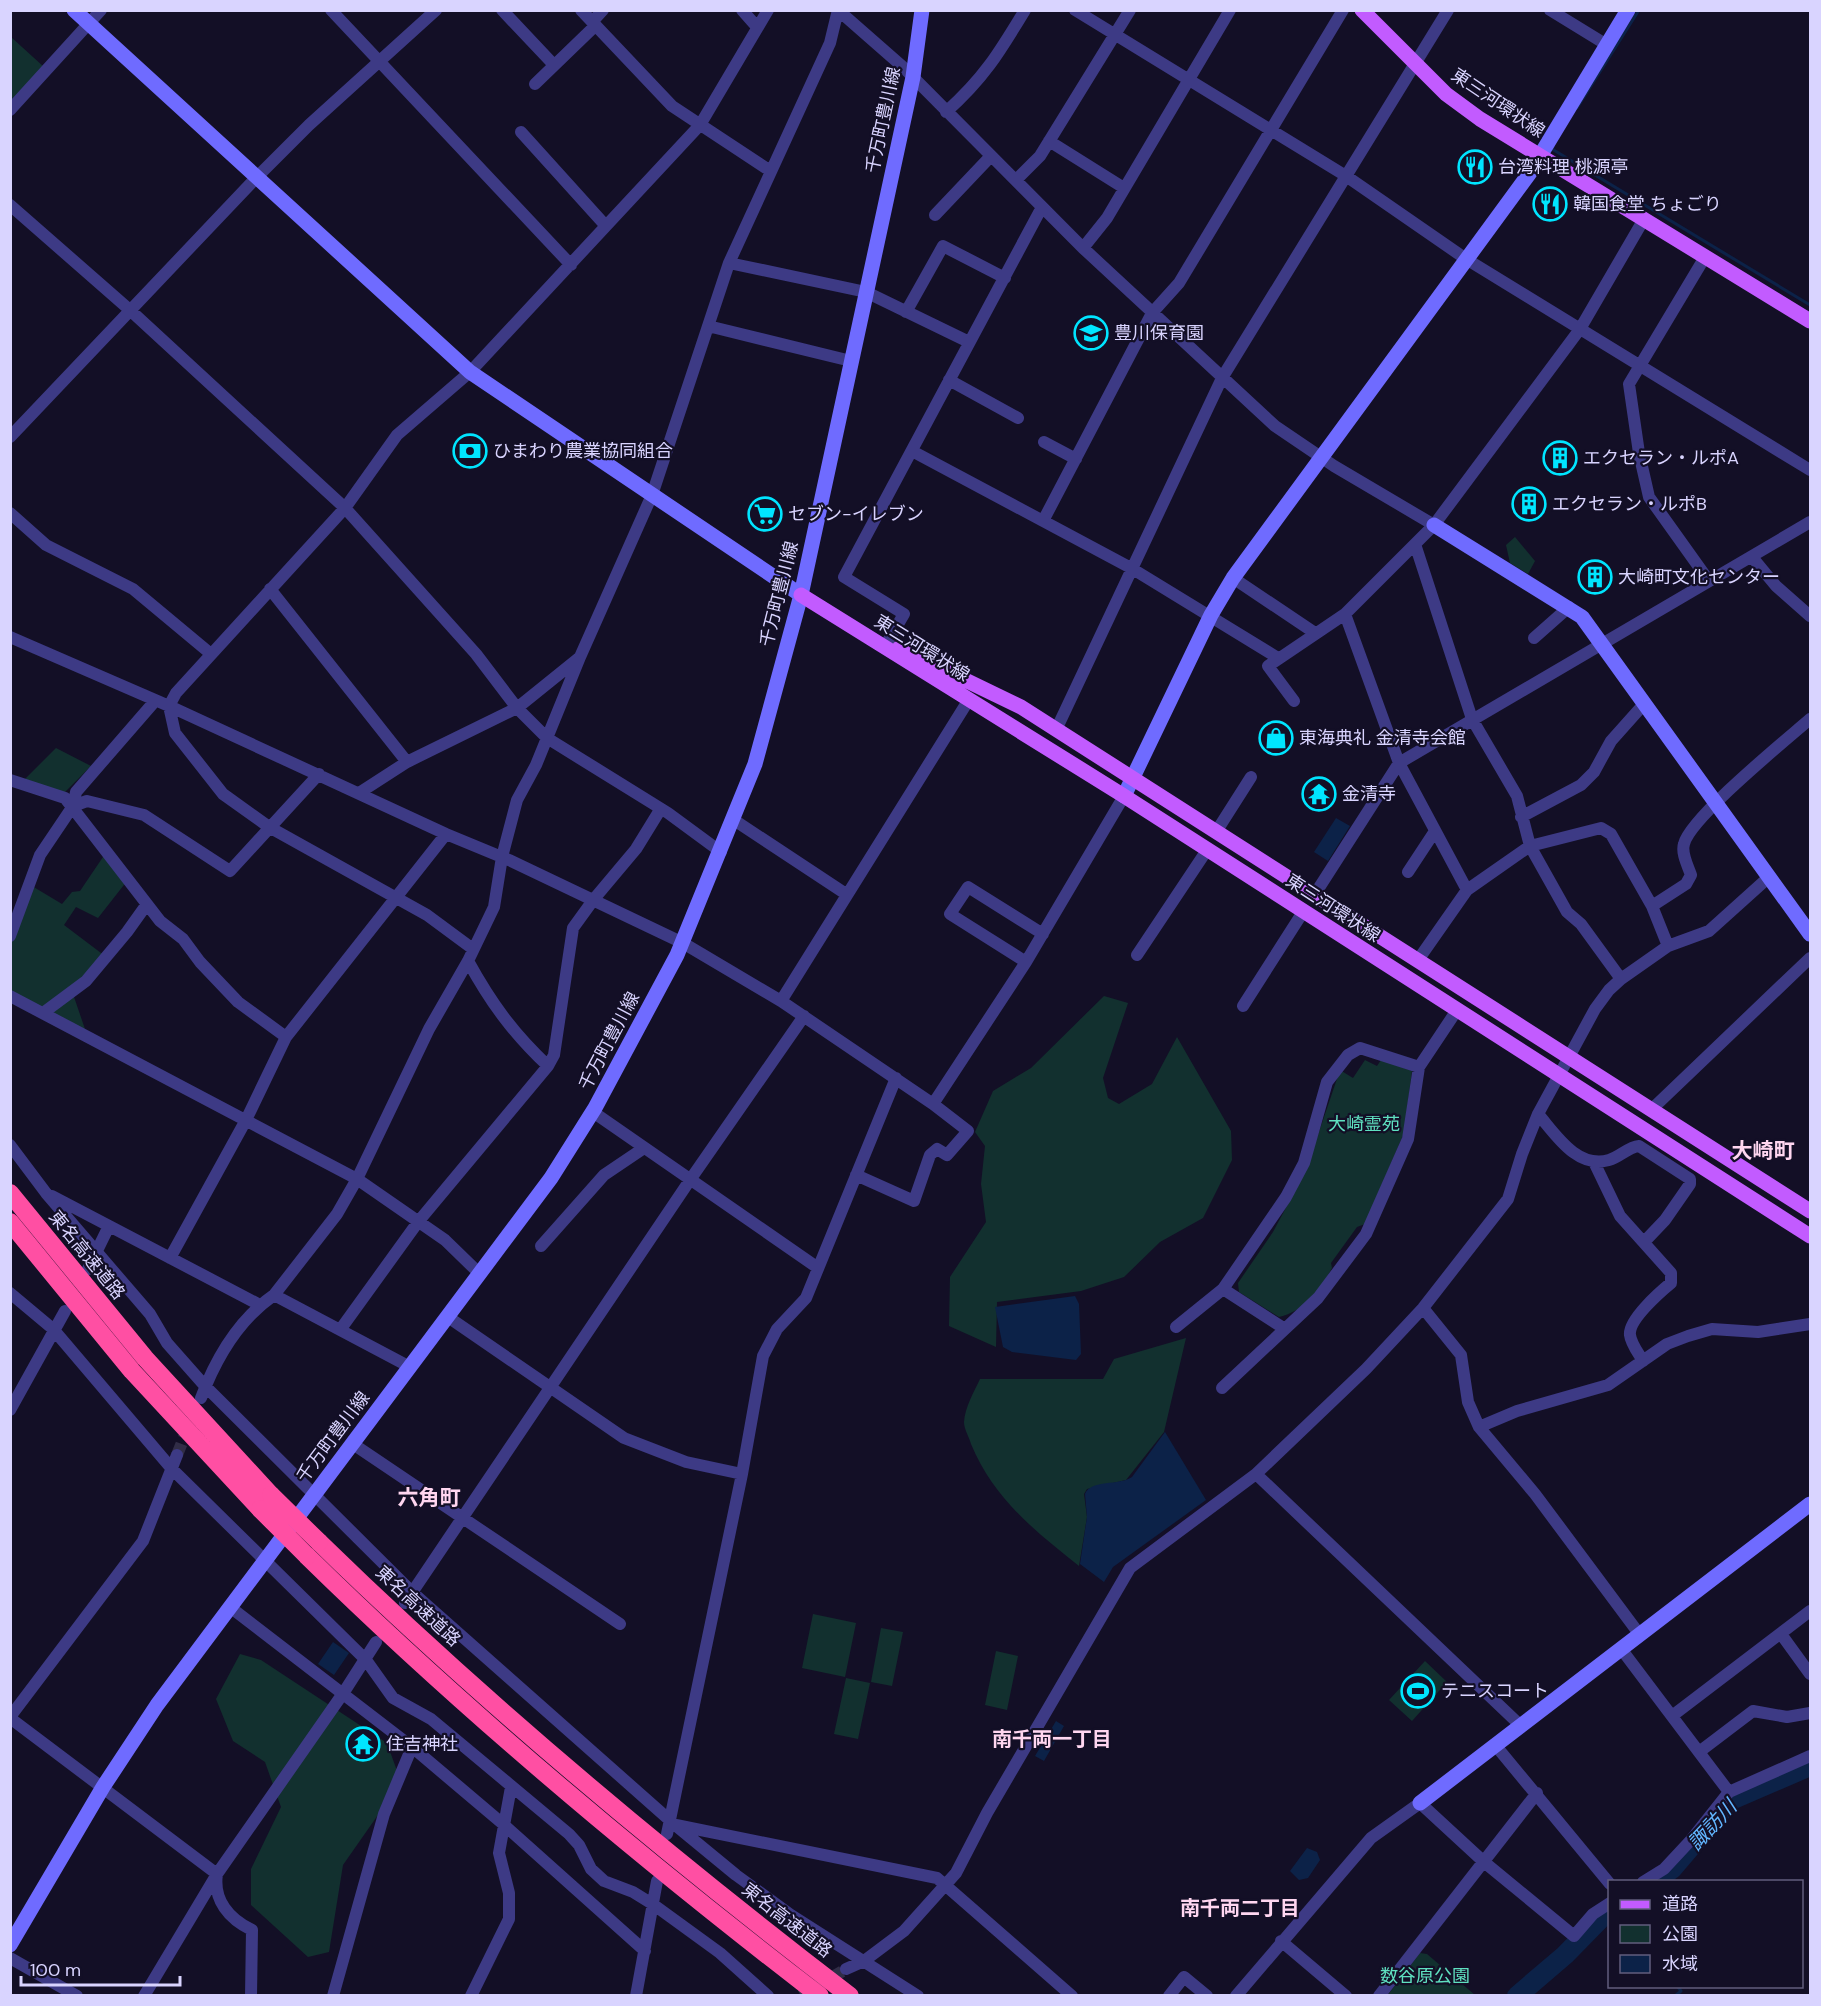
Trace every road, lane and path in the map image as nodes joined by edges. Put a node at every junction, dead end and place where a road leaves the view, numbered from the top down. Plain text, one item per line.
1 (74, 10) edge
2 (101, 10) edge
3 (331, 10) edge
4 (436, 10) edge
5 (502, 10) edge
6 (581, 10) edge
7 (603, 10) edge
8 (742, 10) edge
9 (768, 10) edge
10 (838, 10) edge
11 (922, 10) edge
12 (1025, 10) edge
13 (1075, 10) edge
14 (1130, 10) edge
15 (1230, 10) edge
16 (1342, 10) edge
17 (1362, 10) edge
18 (1448, 10) edge
19 (1550, 10) edge
20 (1628, 10) edge
21 (88, 24) junction
22 (593, 24) junction
23 (758, 27) junction
24 (1116, 35) junction
25 (1607, 45) junction
26 (380, 62) junction
27 (554, 64) junction
28 (1416, 65) junction
29 (913, 77) junction
30 (1188, 80) junction
31 (535, 84) dead end
32 (10, 110) edge
33 (946, 112) junction
34 (700, 125) junction
35 (1272, 131) junction
36 (521, 132) dead end
37 (1049, 141) junction
38 (1540, 155) junction
39 (991, 156) junction
40 (770, 170) junction
41 (1346, 176) junction
42 (256, 178) junction
43 (1016, 180) junction
44 (1124, 188) junction
45 (10, 204) edge
46 (1042, 207) junction
47 (935, 215) dead end
48 (1644, 219) junction
49 (605, 225) junction
50 (1083, 248) junction
51 (1705, 256) junction
52 (1466, 259) junction
53 (729, 263) junction
54 (571, 265) junction
55 (1005, 278) junction
56 (866, 292) junction
57 (131, 311) junction
58 (906, 312) junction
59 (1152, 313) junction
60 (1810, 321) edge
61 (708, 326) junction
62 (1580, 329) junction
63 (969, 342) junction
64 (851, 361) junction
65 (1641, 365) junction
66 (470, 372) junction
67 (1222, 378) junction
68 (949, 380) junction
69 (1018, 418) dead end
70 (10, 437) edge
71 (1044, 442) dead end
72 (912, 451) junction
73 (1320, 456) junction
74 (1076, 459) junction
75 (1810, 470) edge
76 (652, 495) junction
77 (345, 508) junction
78 (10, 513) edge
79 (1043, 521) junction
80 (1810, 522) edge
81 (1434, 525) junction
82 (1415, 544) junction
83 (1752, 557) junction
84 (1131, 568) junction
85 (1233, 578) junction
86 (1709, 581) junction
87 (270, 589) junction
88 (801, 595) junction
89 (1569, 607) junction
90 (1345, 614) junction
91 (832, 615) junction
92 (1211, 615) junction
93 (1810, 616) edge
94 (1315, 633) junction
95 (10, 637) edge
96 (1534, 638) dead end
97 (887, 643) junction
98 (1602, 643) junction
99 (211, 654) junction
100 (580, 657) junction
101 (1278, 658) junction
102 (155, 701) junction
103 (968, 701) junction
104 (1294, 701) dead end
105 (1644, 704) junction
106 (169, 706) junction
107 (517, 708) junction
108 (1472, 719) junction
109 (1810, 719) edge
110 (1056, 730) junction
111 (547, 738) junction
112 (406, 762) junction
113 (1399, 762) junction
114 (319, 774) junction
115 (1251, 777) dead end
116 (1133, 779) junction
117 (10, 780) edge
118 (359, 793) junction
119 (1124, 796) junction
120 (1716, 802) junction
121 (73, 806) junction
122 (660, 810) junction
123 (1521, 817) junction
124 (734, 820) junction
125 (269, 827) junction
126 (1435, 831) junction
127 (1216, 832) junction
128 (446, 834) junction
129 (1530, 846) junction
130 (1207, 850) junction
131 (721, 852) junction
132 (502, 857) junction
133 (1408, 872) dead end
134 (1769, 877) junction
135 (1467, 890) junction
136 (846, 894) junction
137 (1315, 894) junction
138 (396, 897) junction
139 (594, 899) junction
140 (147, 903) junction
141 (1652, 906) junction
142 (1303, 912) junction
143 (1809, 930) edge
144 (1042, 934) junction
145 (10, 936) edge
146 (682, 944) junction
147 (1668, 945) junction
148 (1137, 954) dead end
149 (471, 955) junction
150 (1810, 958) edge
151 (1418, 960) junction
152 (1026, 962) junction
153 (1620, 979) junction
154 (10, 996) edge
155 (781, 1001) junction
156 (1243, 1006) dead end
157 (1457, 1010) junction
158 (43, 1013) junction
159 (804, 1016) junction
160 (286, 1037) junction
161 (1568, 1057) junction
162 (548, 1066) junction
163 (1419, 1067) junction
164 (1558, 1075) junction
165 (896, 1078) junction
166 (933, 1104) junction
167 (1652, 1109) junction
168 (593, 1112) junction
169 (1538, 1114) junction
170 (246, 1120) junction
171 (10, 1145) edge
172 (644, 1148) junction
173 (1594, 1162) junction
174 (856, 1175) junction
175 (357, 1179) junction
176 (690, 1180) junction
177 (10, 1193) edge
178 (46, 1193) junction
179 (1810, 1211) edge
180 (10, 1222) edge
181 (418, 1222) junction
182 (109, 1226) junction
183 (1810, 1236) edge
184 (1645, 1241) junction
185 (541, 1246) dead end
186 (95, 1253) junction
187 (170, 1257) junction
188 (818, 1268) junction
189 (88, 1269) dead end
190 (480, 1274) junction
191 (1223, 1289) junction
192 (10, 1293) edge
193 (273, 1295) junction
194 (260, 1305) junction
195 (1423, 1308) junction
196 (65, 1311) dead end
197 (448, 1317) junction
198 (1810, 1324) edge
199 (1176, 1328) dead end
200 (53, 1329) junction
201 (1285, 1329) junction
202 (340, 1330) junction
203 (1643, 1361) junction
204 (410, 1367) junction
205 (549, 1388) junction
206 (1222, 1388) dead end
207 (203, 1392) junction
208 (10, 1410) edge
209 (1479, 1427) junction
210 (353, 1444) junction
211 (177, 1455) tunnel mouth
212 (172, 1469) junction
213 (742, 1474) junction
214 (1256, 1474) junction
215 (315, 1494) junction
216 (265, 1502) junction
217 (1810, 1504) edge
218 (462, 1517) junction
219 (265, 1561) junction
220 (409, 1598) junction
221 (230, 1606) junction
222 (1810, 1611) edge
223 (620, 1624) dead end
224 (1781, 1634) junction
225 (1640, 1635) junction
226 (376, 1642) dead end
227 (1622, 1650) junction
228 (366, 1660) junction
229 (1810, 1674) edge
230 (344, 1692) junction
231 (1810, 1713) edge
232 (1672, 1716) junction
233 (10, 1717) edge
234 (1520, 1725) junction
235 (1496, 1746) junction
236 (412, 1747) junction
237 (1699, 1752) junction
238 (1810, 1756) edge
239 (103, 1787) junction
240 (511, 1787) junction
241 (1729, 1792) junction
242 (1537, 1794) junction
243 (1420, 1803) junction
244 (503, 1824) junction
245 (670, 1826) junction
246 (1484, 1862) junction
247 (217, 1874) junction
248 (1645, 1880) edge
249 (657, 1881) dead end
250 (1608, 1882) edge
251 (947, 1884) junction
252 (1608, 1904) edge
253 (654, 1905) junction
254 (1281, 1941) junction
255 (10, 1945) edge
256 (645, 1951) junction
257 (10, 1958) edge
258 (864, 1961) junction
259 (846, 1969) tunnel mouth
260 (77, 1995) edge
261 (144, 1995) edge
262 (250, 1995) edge
263 (333, 1995) edge
264 (471, 1995) edge
265 (636, 1995) edge
266 (768, 1995) edge
267 (820, 1995) edge
268 (850, 1995) edge
269 (918, 1995) edge
270 (1072, 1995) edge
271 (1169, 1995) edge
272 (1206, 1995) edge
273 (1236, 1995) edge
274 (1346, 1995) edge
275 (1379, 1995) edge

1 - 21 street
2 - 21 street
3 - 26 street
4 - 26 street
5 - 27 street
6 - 22 street
7 - 22 street
8 - 23 street
9 - 23 street
10 - 29 street
10 - 40 street
11 - 29 street, 千万町豊川線
12 - 33 street
13 - 24 street
14 - 24 street
15 - 30 street
16 - 35 street
17 - 28 main road, 東三河環状線
18 - 28 street
19 - 25 street
20 - 25 street
21 - 32 street
21 - 42 street
22 - 27 street
22 - 34 street
23 - 34 street
24 - 30 street
24 - 37 street
25 - 38 street
26 - 42 street
26 - 54 street
27 - 31 street
28 - 38 main road, 東三河環状線
28 - 41 street
29 - 33 street
29 - 56 street, 千万町豊川線
30 - 35 street
30 - 44 street
33 - 39 street
34 - 40 street
34 - 49 street
35 - 41 street
35 - 59 street
36 - 49 street
37 - 43 street
37 - 44 street
38 - 48 main road, 東三河環状線
38 - 52 street
39 - 43 street
39 - 47 street
40 - 53 street
41 - 52 street
41 - 67 street
42 - 57 street
42 - 66 street
43 - 46 street
44 - 50 street
45 - 57 street
46 - 50 street
46 - 55 street
48 - 51 main road, 東三河環状線
48 - 62 street
49 - 54 street
50 - 59 street
51 - 60 main road, 東三河環状線
51 - 65 street
52 - 62 street
52 - 73 street
53 - 56 street
53 - 61 street
54 - 66 street
55 - 58 street
55 - 63 street
56 - 58 street
56 - 64 street, 千万町豊川線
57 - 70 street
57 - 77 street
58 - 63 street
59 - 67 street
59 - 74 street
61 - 64 street
61 - 76 street
62 - 65 street
62 - 81 street
63 - 68 street
64 - 88 street, 千万町豊川線
65 - 75 street
65 - 86 street
66 - 76 street
66 - 77 street
67 - 73 street
67 - 84 street
68 - 69 street
68 - 72 street
71 - 74 street
72 - 79 street
72 - 97 street
73 - 81 street
73 - 85 street
74 - 79 street
76 - 88 street
76 - 100 street
77 - 87 street
77 - 107 street
78 - 99 street
79 - 84 street
80 - 83 street
81 - 82 street
81 - 89 street
82 - 90 street
82 - 108 street
83 - 86 street
83 - 93 street
84 - 92 street
84 - 110 street
85 - 92 street
85 - 94 street
86 - 98 street
87 - 99 street
87 - 112 street
88 - 91 main road, 東三河環状線
88 - 124 street, 千万町豊川線
89 - 96 street
89 - 98 street
90 - 94 street
90 - 113 street
91 - 97 main road, 東三河環状線
91 - 103 main road, 東三河環状線
92 - 101 street
92 - 116 street
94 - 101 street
95 - 102 street
97 - 110 main road, 東三河環状線
98 - 105 street
98 - 108 street
99 - 106 street
100 - 107 street
100 - 111 street
101 - 104 street
102 - 106 street
102 - 121 street
103 - 119 main road, 東三河環状線
103 - 136 street
105 - 120 street
105 - 123 street
106 - 114 street
106 - 125 street
107 - 111 street
107 - 112 street
108 - 113 street
108 - 123 street
109 - 120 street
110 - 116 main road, 東三河環状線
111 - 122 street
111 - 132 street
112 - 118 street
113 - 126 street
113 - 137 street
114 - 118 street
114 - 125 street
115 - 127 street
116 - 119 street
116 - 127 main road, 東三河環状線
117 - 121 street
118 - 128 street
119 - 130 main road, 東三河環状線
119 - 144 street
120 - 134 street
120 - 141 street
121 - 125 street
121 - 140 street
121 - 145 street
122 - 131 street
122 - 139 street
123 - 129 street
124 - 131 street, 千万町豊川線
124 - 136 street
125 - 138 street
126 - 133 street
126 - 135 street
127 - 137 main road, 東三河環状線
128 - 132 street
128 - 138 street
129 - 135 street
129 - 141 street
129 - 153 street
130 - 142 main road, 東三河環状線
130 - 148 street
131 - 146 street, 千万町豊川線
132 - 139 street
132 - 149 street
134 - 143 street
134 - 147 street
135 - 151 street
136 - 155 street
137 - 151 main road, 東三河環状線
138 - 149 street
138 - 160 street
139 - 146 street
139 - 162 street
140 - 158 street
140 - 160 street
141 - 147 street
142 - 156 street
142 - 157 main road, 東三河環状線
144 - 152 street
144 - 152 street
146 - 155 street
146 - 168 street, 千万町豊川線
147 - 153 street
149 - 162 street
149 - 175 street
150 - 167 street
151 - 161 main road, 東三河環状線
152 - 166 street
153 - 161 street
154 - 158 street
155 - 159 street
157 - 163 street
157 - 164 main road, 東三河環状線
158 - 170 street
159 - 165 street
159 - 176 street
160 - 170 street
161 - 164 street
161 - 167 main road, 東三河環状線
162 - 181 street
163 - 191 street
163 - 201 street
164 - 169 street
164 - 183 main road, 東三河環状線
165 - 166 street
165 - 174 street
166 - 174 street
167 - 179 main road, 東三河環状線
168 - 172 street
168 - 190 street, 千万町豊川線
169 - 173 street
169 - 195 street
170 - 175 street
170 - 187 street
171 - 178 street
172 - 176 street
172 - 185 street
173 - 184 street
173 - 184 street
174 - 188 street
175 - 181 street
175 - 193 street
176 - 188 street
176 - 205 street
177 - 216 highway, 東名高速道路
178 - 182 street
178 - 186 street
180 - 216 highway, 東名高速道路
181 - 190 street
181 - 202 street
182 - 186 street
182 - 187 street
184 - 203 street
186 - 189 street
186 - 207 street
187 - 194 street
188 - 213 street
190 - 197 street, 千万町豊川線
191 - 199 street
191 - 201 street
192 - 200 street
193 - 194 street
193 - 202 street
194 - 207 street
195 - 209 street
195 - 214 street
196 - 200 street
197 - 204 street, 千万町豊川線
197 - 205 street
198 - 203 street
200 - 208 street
200 - 212 street
201 - 206 street
202 - 204 street
203 - 209 street
204 - 210 street, 千万町豊川線
205 - 213 street
205 - 218 street
207 - 215 street
209 - 225 street
210 - 215 street, 千万町豊川線
210 - 218 street
211 - 212 street
212 - 219 street
212 - 233 street
213 - 245 street
214 - 234 street
214 - 251 street
215 - 219 street, 千万町豊川線
215 - 220 street
216 - 267 highway, 東名高速道路, bridge
216 - 268 highway, 東名高速道路, bridge
217 - 225 street
218 - 220 street
218 - 223 street
219 - 221 street, 千万町豊川線
219 - 228 street
220 - 245 street
221 - 230 street
221 - 239 street, 千万町豊川線
222 - 224 street
224 - 229 street
224 - 232 street
225 - 227 street
226 - 228 street
227 - 232 street
227 - 234 street
228 - 230 street
228 - 240 street
230 - 236 street
230 - 247 street
231 - 237 street
232 - 237 street
233 - 239 street
234 - 235 street
235 - 242 street
235 - 243 street
236 - 244 street
236 - 263 street
237 - 241 street
238 - 241 street
239 - 247 street
239 - 255 street, 千万町豊川線
240 - 244 street
240 - 253 street
241 - 248 street
242 - 246 street
242 - 250 street
243 - 246 street
243 - 254 street
244 - 256 street
244 - 264 street
245 - 251 street
245 - 258 street
246 - 252 street
246 - 275 street
247 - 261 street
247 - 262 street
249 - 253 street
251 - 258 street
251 - 270 street
253 - 256 street
253 - 266 street
254 - 273 street
254 - 274 street
256 - 265 street
257 - 260 street
258 - 259 street
258 - 269 street
271 - 272 street

